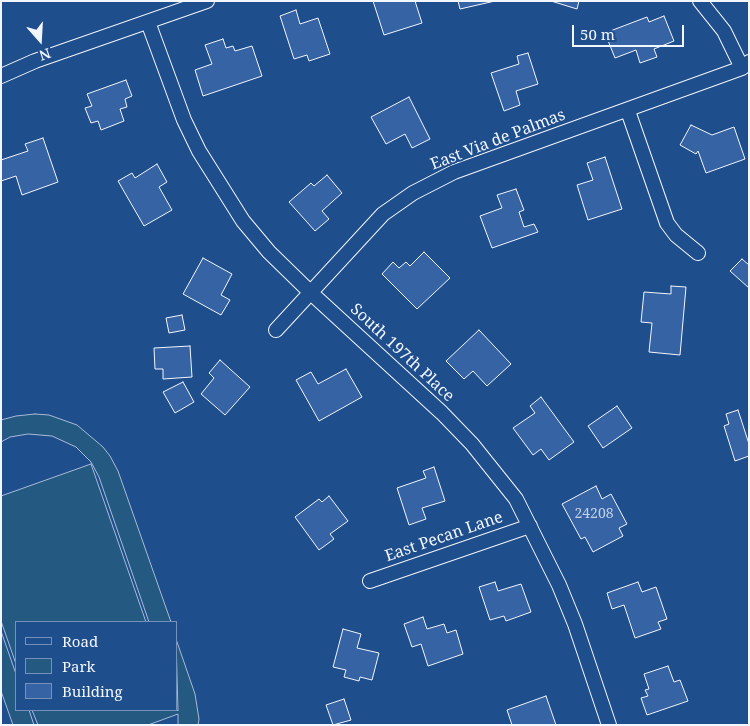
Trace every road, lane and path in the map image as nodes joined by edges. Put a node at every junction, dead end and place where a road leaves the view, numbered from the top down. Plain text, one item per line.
1 (207, 1) edge
2 (700, 1) edge
3 (148, 22) junction
4 (745, 65) edge
5 (1, 76) edge
6 (628, 111) junction
7 (698, 253) dead end
8 (310, 292) junction
9 (276, 330) dead end
10 (530, 526) junction
11 (370, 581) dead end
12 (609, 725) edge

1 - 3 street
2 - 4 street
3 - 5 street
3 - 8 street, South 197th Place
4 - 6 street, East Via de Palmas
6 - 7 street
6 - 8 street, East Via de Palmas
8 - 9 street, East Via de Palmas
8 - 10 street, South 197th Place
10 - 11 street, East Pecan Lane
10 - 12 street, South 197th Place

